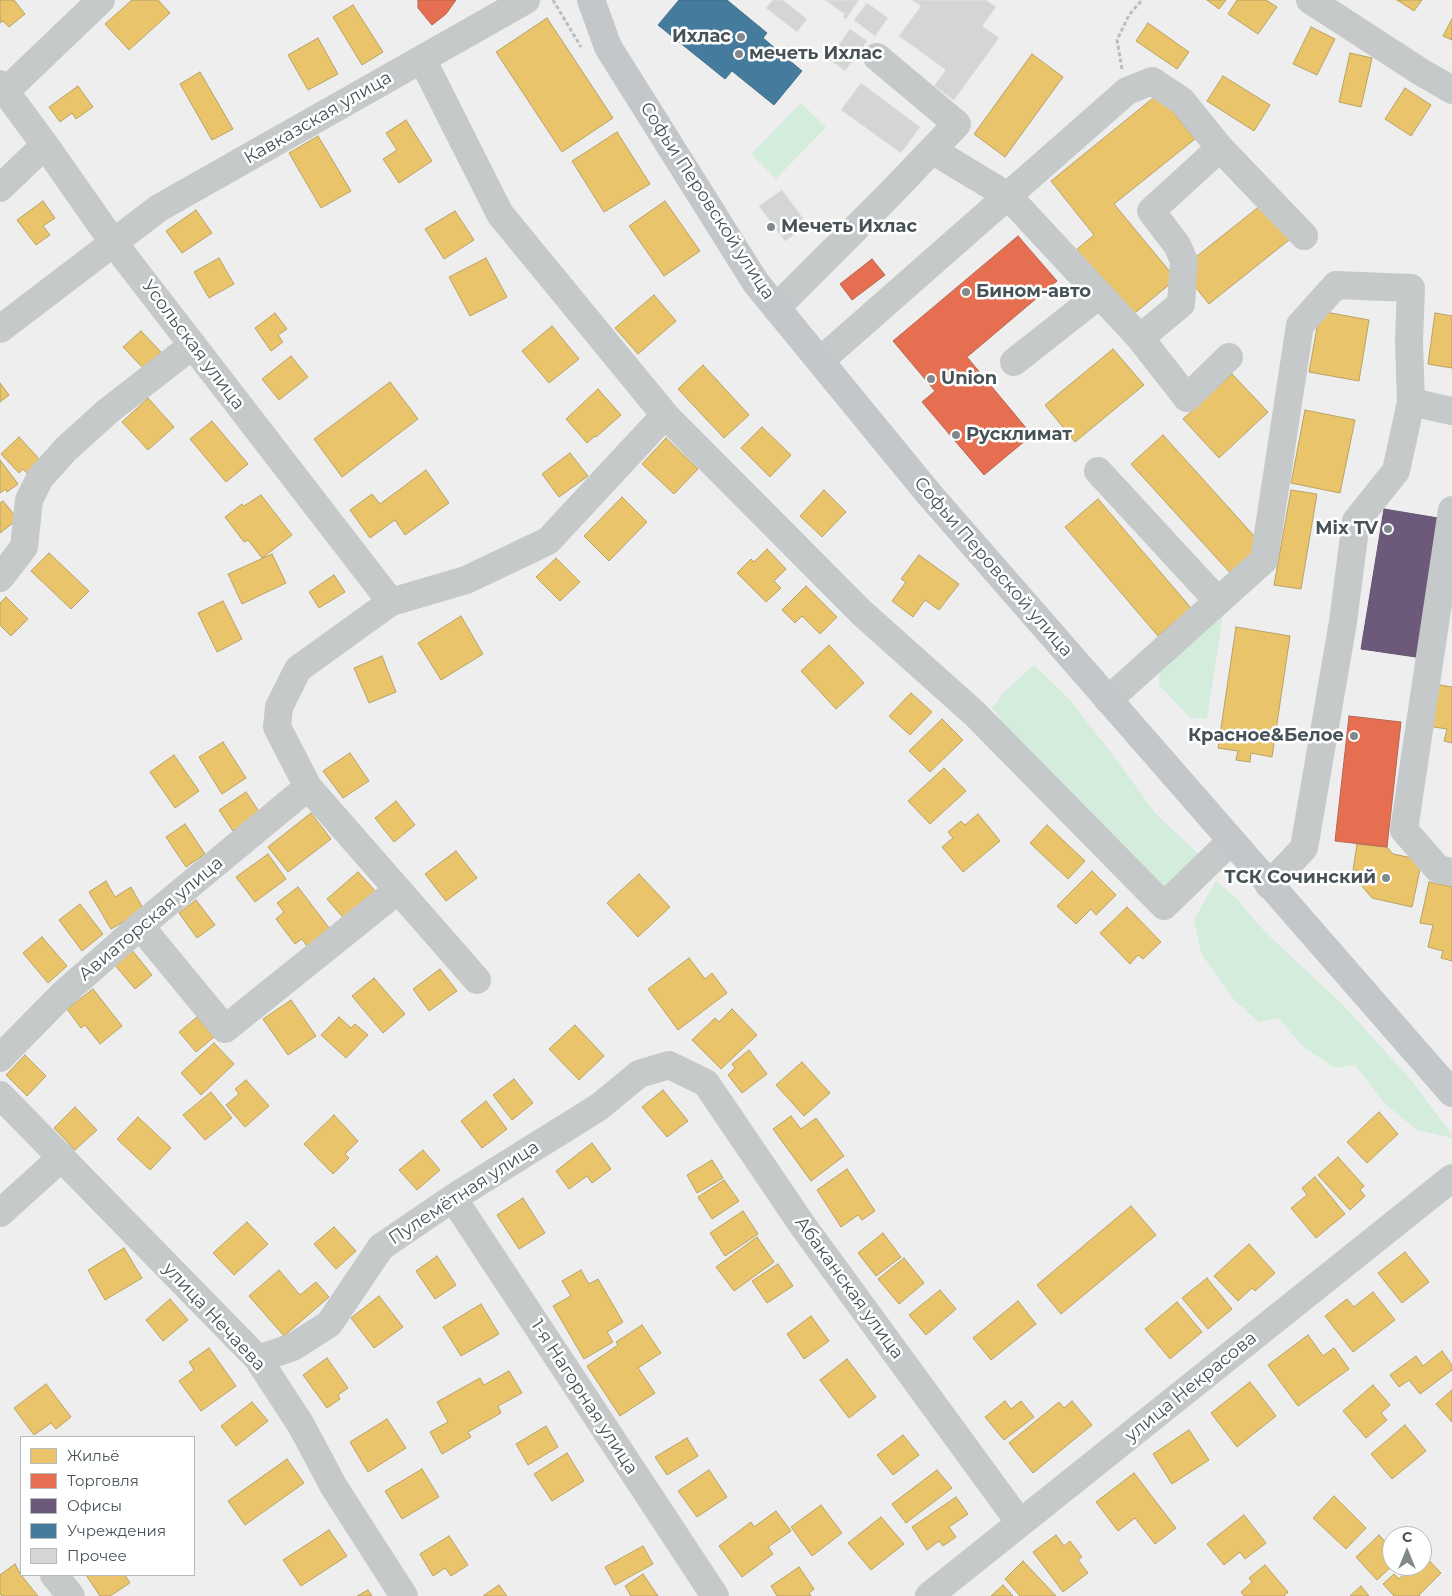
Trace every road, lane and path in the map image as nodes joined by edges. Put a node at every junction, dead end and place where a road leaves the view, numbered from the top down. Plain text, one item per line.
1 (101, 0) edge
2 (526, 0) edge
3 (591, 0) edge
4 (1142, 0) edge
5 (1310, 0) edge
6 (877, 57) dead end
7 (422, 59) junction
8 (3, 87) edge
9 (1452, 90) edge
10 (1127, 91) junction
11 (45, 145) junction
12 (1220, 148) junction
13 (932, 150) junction
14 (0, 188) edge
15 (1008, 196) junction
16 (1304, 236) dead end
17 (113, 242) junction
18 (1099, 294) junction
19 (776, 308) junction
20 (0, 329) edge
21 (1140, 338) junction
22 (193, 345) junction
23 (1229, 357) dead end
24 (820, 361) junction
25 (1014, 362) dead end
26 (1410, 402) junction
27 (1452, 411) edge
28 (665, 415) junction
29 (1098, 471) dead end
30 (1452, 510) edge
31 (1449, 548) edge
32 (0, 578) edge
33 (1218, 601) junction
34 (391, 602) junction
35 (1441, 654) edge
36 (1108, 700) junction
37 (308, 787) junction
38 (1231, 841) junction
39 (1452, 872) edge
40 (1269, 885) junction
41 (398, 890) junction
42 (140, 926) junction
43 (477, 980) dead end
44 (0, 1058) edge
45 (669, 1065) joint
46 (1452, 1093) edge
47 (0, 1095) edge
48 (62, 1157) junction
49 (1452, 1178) edge
50 (453, 1198) junction
51 (0, 1213) edge
52 (258, 1359) junction
53 (1020, 1523) junction
54 (55, 1576) edge
55 (71, 1596) edge
56 (404, 1596) edge
57 (715, 1596) edge
58 (929, 1596) edge

1 - 8 street
2 - 7 street, Кавказская улица
3 - 19 main road, Софьи Перовской улица
4 - 10 path
5 - 9 street
6 - 13 street
7 - 17 street, Кавказская улица
7 - 28 street
8 - 11 street, Усольская улица
10 - 12 street
10 - 15 street
11 - 14 street
11 - 17 street, Усольская улица
12 - 16 street
12 - 21 street
13 - 15 street
13 - 19 street
15 - 18 street
15 - 24 street
17 - 20 street, Кавказская улица
17 - 22 street, Усольская улица
18 - 21 street
18 - 25 street
19 - 24 main road, Софьи Перовской улица
21 - 23 street
22 - 32 street
22 - 34 street, Усольская улица
24 - 36 main road, Софьи Перовской улица
26 - 27 street
26 - 33 street
26 - 40 street
28 - 34 street
28 - 38 street
29 - 33 street
30 - 31 street
31 - 35 street
33 - 36 street
34 - 37 street
35 - 39 street
36 - 38 main road, Софьи Перовской улица
37 - 41 street
37 - 42 street, Авиаторская улица
38 - 40 main road, Софьи Перовской улица
40 - 46 main road, Софьи Перовской улица
41 - 42 street
41 - 43 street
42 - 44 street, Авиаторская улица
45 - 50 street, Пулемётная улица
45 - 53 street, Абаканская улица
47 - 48 street, улица Нечаева
48 - 51 street
48 - 52 street, улица Нечаева
49 - 53 street, улица Некрасова
50 - 52 street, Пулемётная улица
50 - 57 street, 1-я Нагорная улица
52 - 56 street, улица Нечаева
53 - 58 street, улица Некрасова
54 - 55 street

